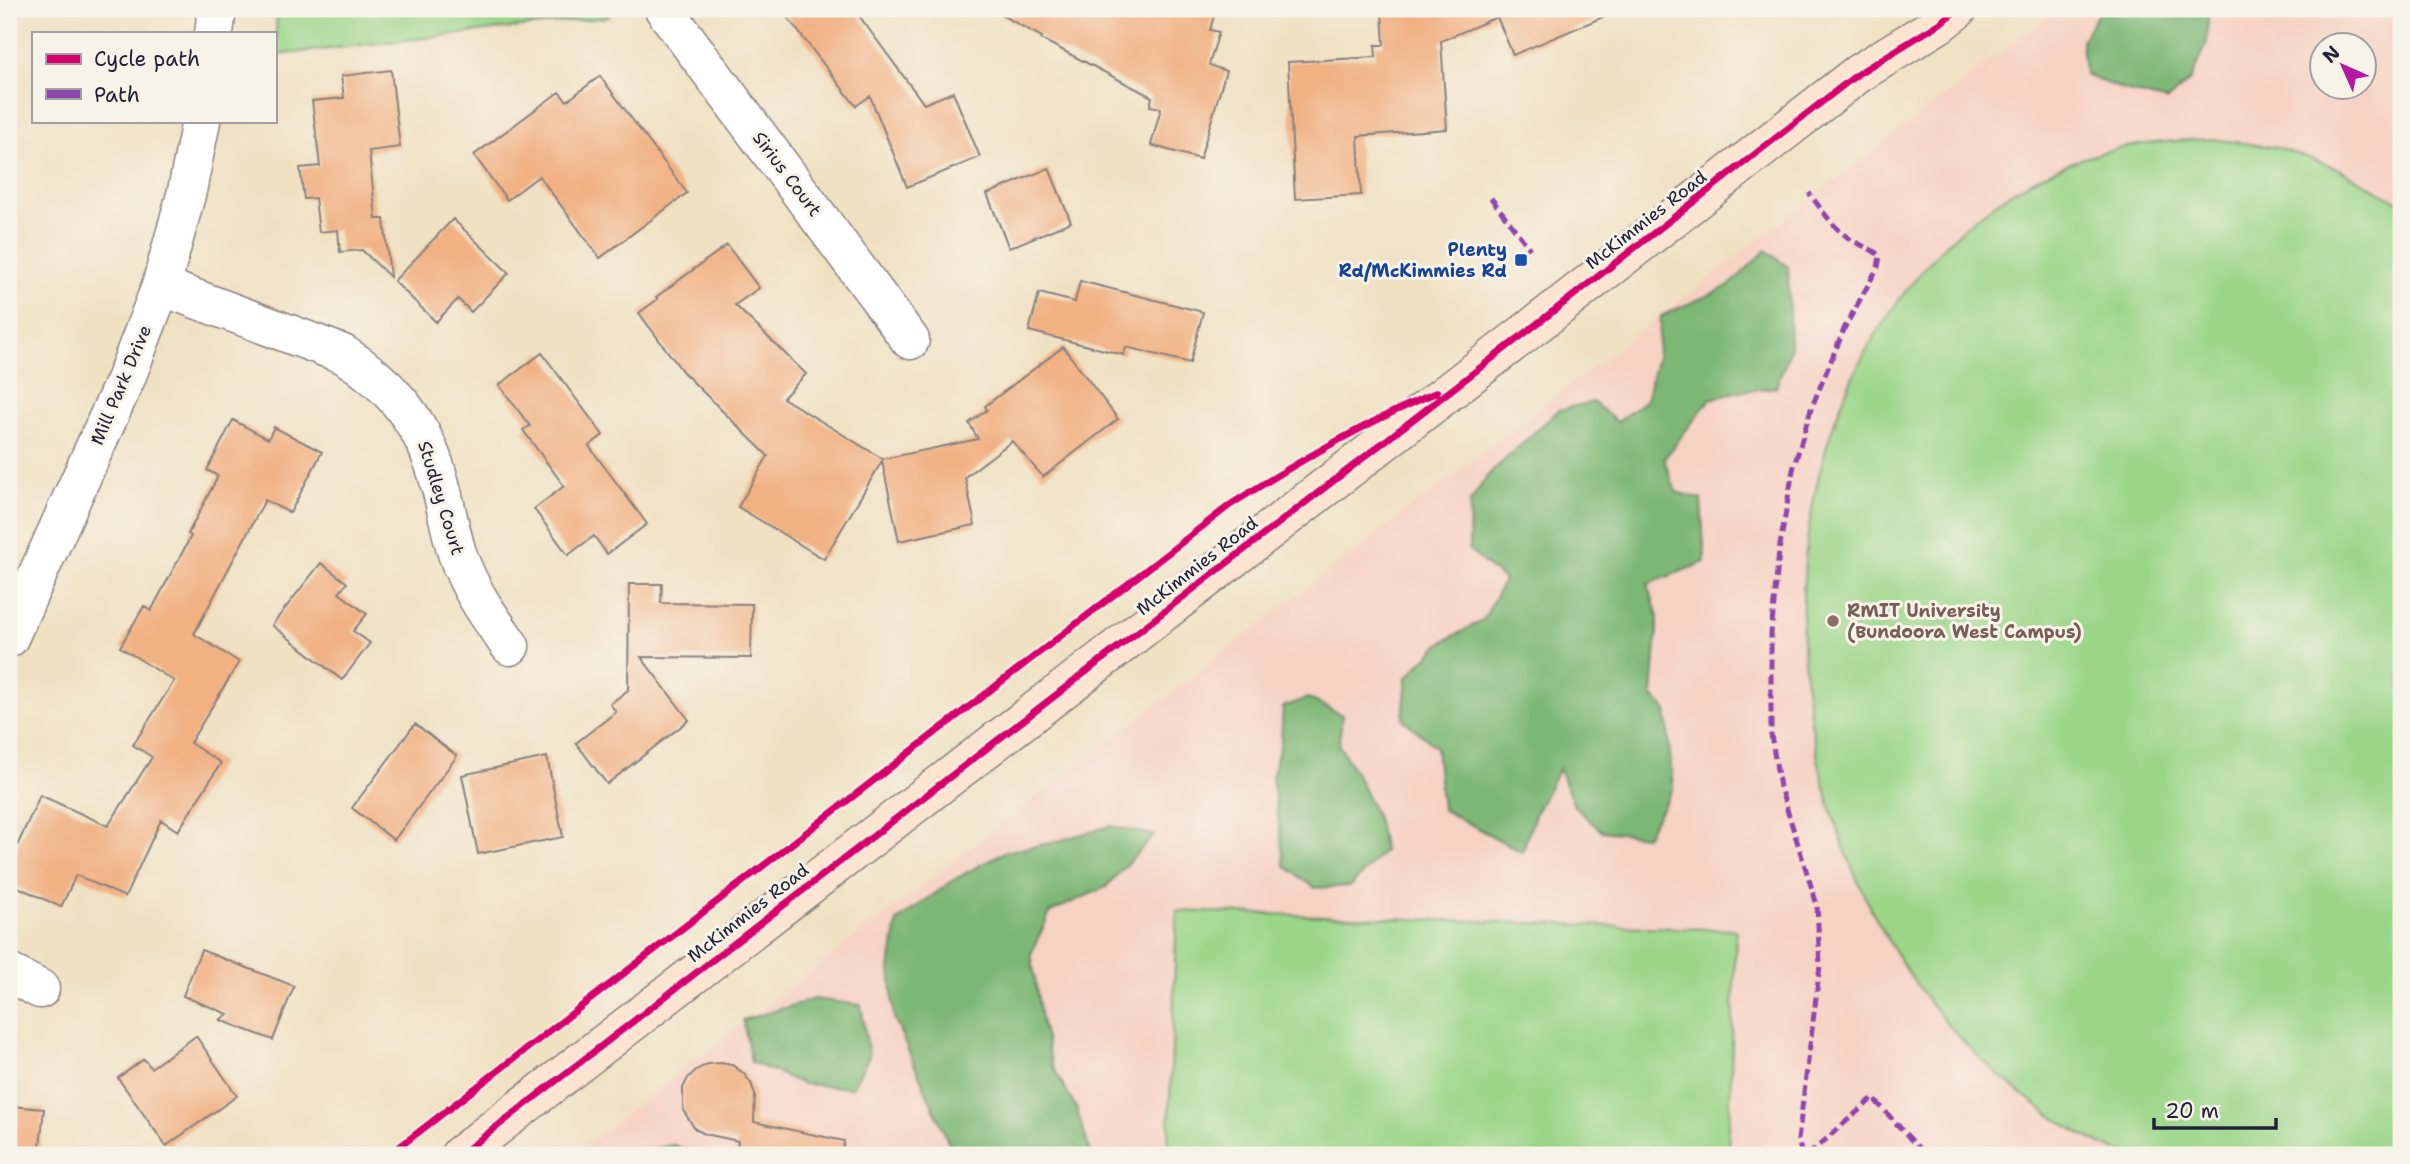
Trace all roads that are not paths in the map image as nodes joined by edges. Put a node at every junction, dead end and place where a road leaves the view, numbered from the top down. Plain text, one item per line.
1 (217, 9) edge
2 (664, 9) edge
3 (1913, 9) edge
4 (1958, 9) edge
5 (214, 32) edge
6 (1860, 73) junction
7 (201, 122) edge
8 (161, 286) junction
9 (910, 340) dead end
10 (9, 638) edge
11 (510, 646) dead end
12 (460, 1155) edge

1 - 5 street
2 - 9 street, Sirius Court
3 - 6 main road, McKimmies Road
4 - 6 main road, McKimmies Road
6 - 12 main road, McKimmies Road
7 - 8 street, Mill Park Drive
8 - 10 street, Mill Park Drive
8 - 11 street, Studley Court

